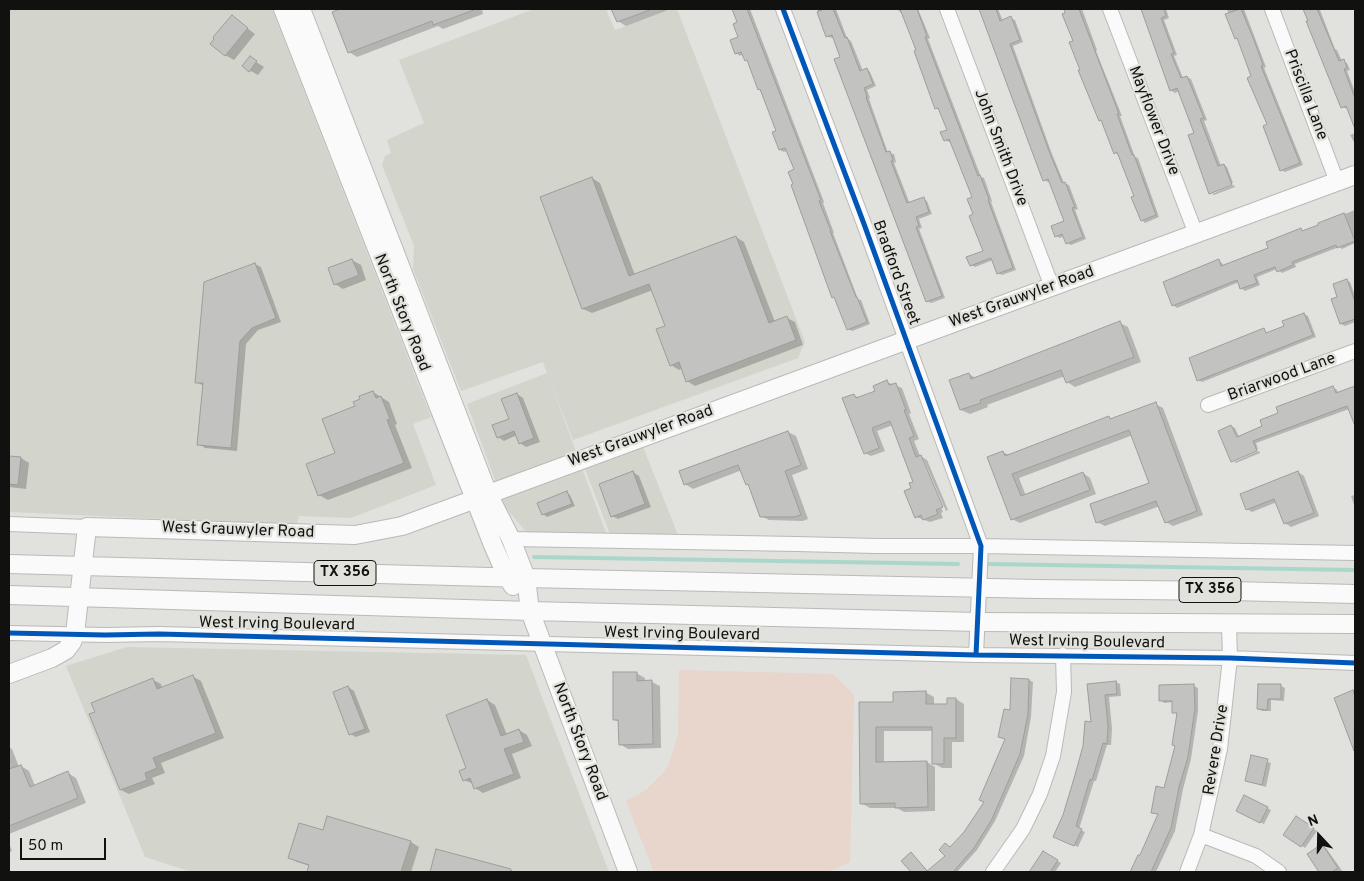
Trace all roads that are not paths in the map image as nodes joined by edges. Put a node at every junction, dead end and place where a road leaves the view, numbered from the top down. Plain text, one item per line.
1 (283, 9) edge
2 (301, 9) edge
3 (783, 9) edge
4 (947, 9) edge
5 (1110, 9) edge
6 (1272, 9) edge
7 (333, 114) junction
8 (1355, 175) edge
9 (1337, 182) junction
10 (1196, 234) junction
11 (1052, 287) junction
12 (906, 340) junction
13 (1355, 351) edge
14 (1208, 405) dead end
15 (482, 496) junction
16 (9, 524) edge
17 (87, 526) junction
18 (510, 539) junction
19 (981, 546) junction
20 (1355, 553) edge
21 (9, 564) edge
22 (83, 567) junction
23 (507, 578) junction
24 (526, 578) junction
25 (979, 587) junction
26 (1355, 594) edge
27 (9, 595) edge
28 (78, 598) junction
29 (530, 611) junction
30 (978, 622) junction
31 (1229, 624) junction
32 (1355, 624) edge
33 (9, 632) edge
34 (75, 634) junction
35 (542, 644) junction
36 (976, 655) junction
37 (1063, 655) junction
38 (1230, 658) junction
39 (1355, 663) edge
40 (9, 674) edge
41 (1201, 835) junction
42 (628, 872) edge
43 (993, 872) edge
44 (1187, 872) edge
45 (1279, 872) edge

1 - 7 main road, North Story Road
2 - 7 main road, North Story Road
3 - 12 street, Bradford Street
4 - 11 street, John Smith Drive
5 - 10 street, Mayflower Drive
6 - 9 street, Priscilla Lane
7 - 15 main road, North Story Road
8 - 9 main road, West Grauwyler Road
9 - 10 main road, West Grauwyler Road
10 - 11 main road, West Grauwyler Road
11 - 12 main road, West Grauwyler Road
12 - 15 main road, West Grauwyler Road
12 - 19 street, Bradford Street
13 - 14 street, Briarwood Lane
15 - 17 main road, West Grauwyler Road
15 - 18 main road, North Story Road
15 - 23 main road, North Story Road
16 - 17 street
17 - 22 main road
18 - 19 street
18 - 24 main road, North Story Road
19 - 20 street
19 - 25 street
21 - 22 main road, TX 356
22 - 23 main road, TX 356
22 - 28 main road
23 - 24 main road, TX 356
23 - 29 main road, North Story Road
24 - 25 main road, TX 356
24 - 29 main road, North Story Road
25 - 26 main road, TX 356
25 - 30 street
27 - 28 main road, West Irving Boulevard / TX 356
28 - 29 main road, West Irving Boulevard / TX 356
28 - 34 main road
29 - 30 main road, West Irving Boulevard / TX 356
29 - 35 main road, North Story Road
30 - 31 main road, West Irving Boulevard / TX 356
30 - 36 street
31 - 32 main road, West Irving Boulevard / TX 356
31 - 38 street, Revere Drive
33 - 34 street, West Irving Boulevard
34 - 35 street, West Irving Boulevard
34 - 40 main road
35 - 36 street, West Irving Boulevard
35 - 42 main road, North Story Road
36 - 37 street, West Irving Boulevard
37 - 38 street, West Irving Boulevard
37 - 43 street
38 - 39 street, West Irving Boulevard
38 - 41 street, Revere Drive
41 - 44 street, Revere Drive
41 - 45 street

